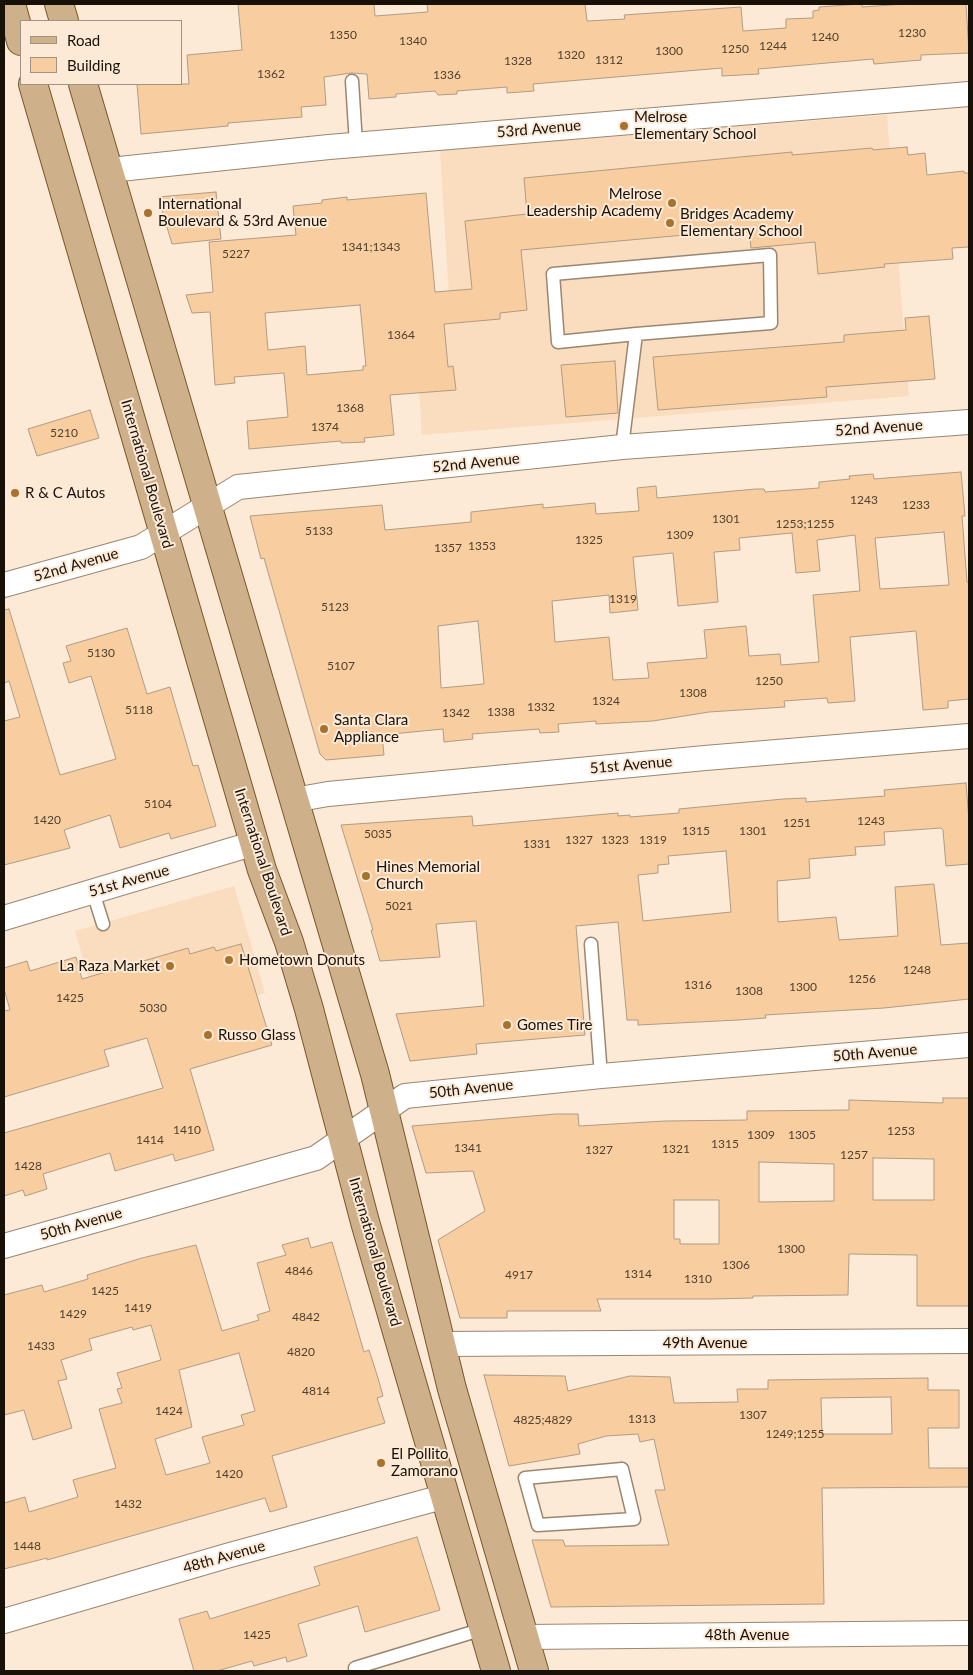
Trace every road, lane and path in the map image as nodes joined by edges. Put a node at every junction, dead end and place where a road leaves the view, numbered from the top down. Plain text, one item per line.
1 (11, 4) edge
2 (59, 4) edge
3 (64, 20) edge
4 (20, 37) edge
5 (352, 81) dead end
6 (34, 85) edge
7 (83, 85) edge
8 (969, 94) edge
9 (356, 144) junction
10 (110, 170) junction
11 (636, 334) junction
12 (969, 422) edge
13 (622, 446) junction
14 (208, 505) junction
15 (164, 532) junction
16 (4, 585) edge
17 (969, 736) edge
18 (294, 800) junction
19 (255, 843) junction
20 (93, 892) junction
21 (4, 918) edge
22 (103, 924) dead end
23 (591, 944) dead end
24 (969, 1045) edge
25 (601, 1076) junction
26 (384, 1110) junction
27 (343, 1139) junction
28 (4, 1246) edge
29 (969, 1341) edge
30 (441, 1344) junction
31 (525, 1478) joint
32 (446, 1496) junction
33 (4, 1621) edge
34 (484, 1629) junction
35 (969, 1633) edge
36 (524, 1637) junction
37 (356, 1671) edge
38 (496, 1671) edge
39 (534, 1671) edge

1 - 4 main road
2 - 3 main road
5 - 9 lane
6 - 15 main road, International Boulevard
7 - 10 main road
8 - 9 street, 53rd Avenue
9 - 10 street, 53rd Avenue
10 - 14 main road
11 - 11 lane
11 - 13 lane
12 - 13 street, 52nd Avenue
13 - 14 street, 52nd Avenue
14 - 15 street, 52nd Avenue
14 - 18 main road
15 - 16 street, 52nd Avenue
15 - 19 main road, International Boulevard
17 - 18 street, 51st Avenue
18 - 26 main road
19 - 20 street, 51st Avenue
19 - 27 main road, International Boulevard
20 - 21 street, 51st Avenue
20 - 22 lane
23 - 25 lane
24 - 25 street, 50th Avenue
25 - 26 street, 50th Avenue
26 - 27 street, 50th Avenue
26 - 30 main road
27 - 28 street, 50th Avenue
27 - 32 main road, International Boulevard
29 - 30 street, 49th Avenue
30 - 36 main road
31 - 31 lane
32 - 33 street, 48th Avenue
32 - 34 main road, International Boulevard
34 - 37 lane
34 - 38 main road, International Boulevard
35 - 36 street, 48th Avenue
36 - 39 main road

